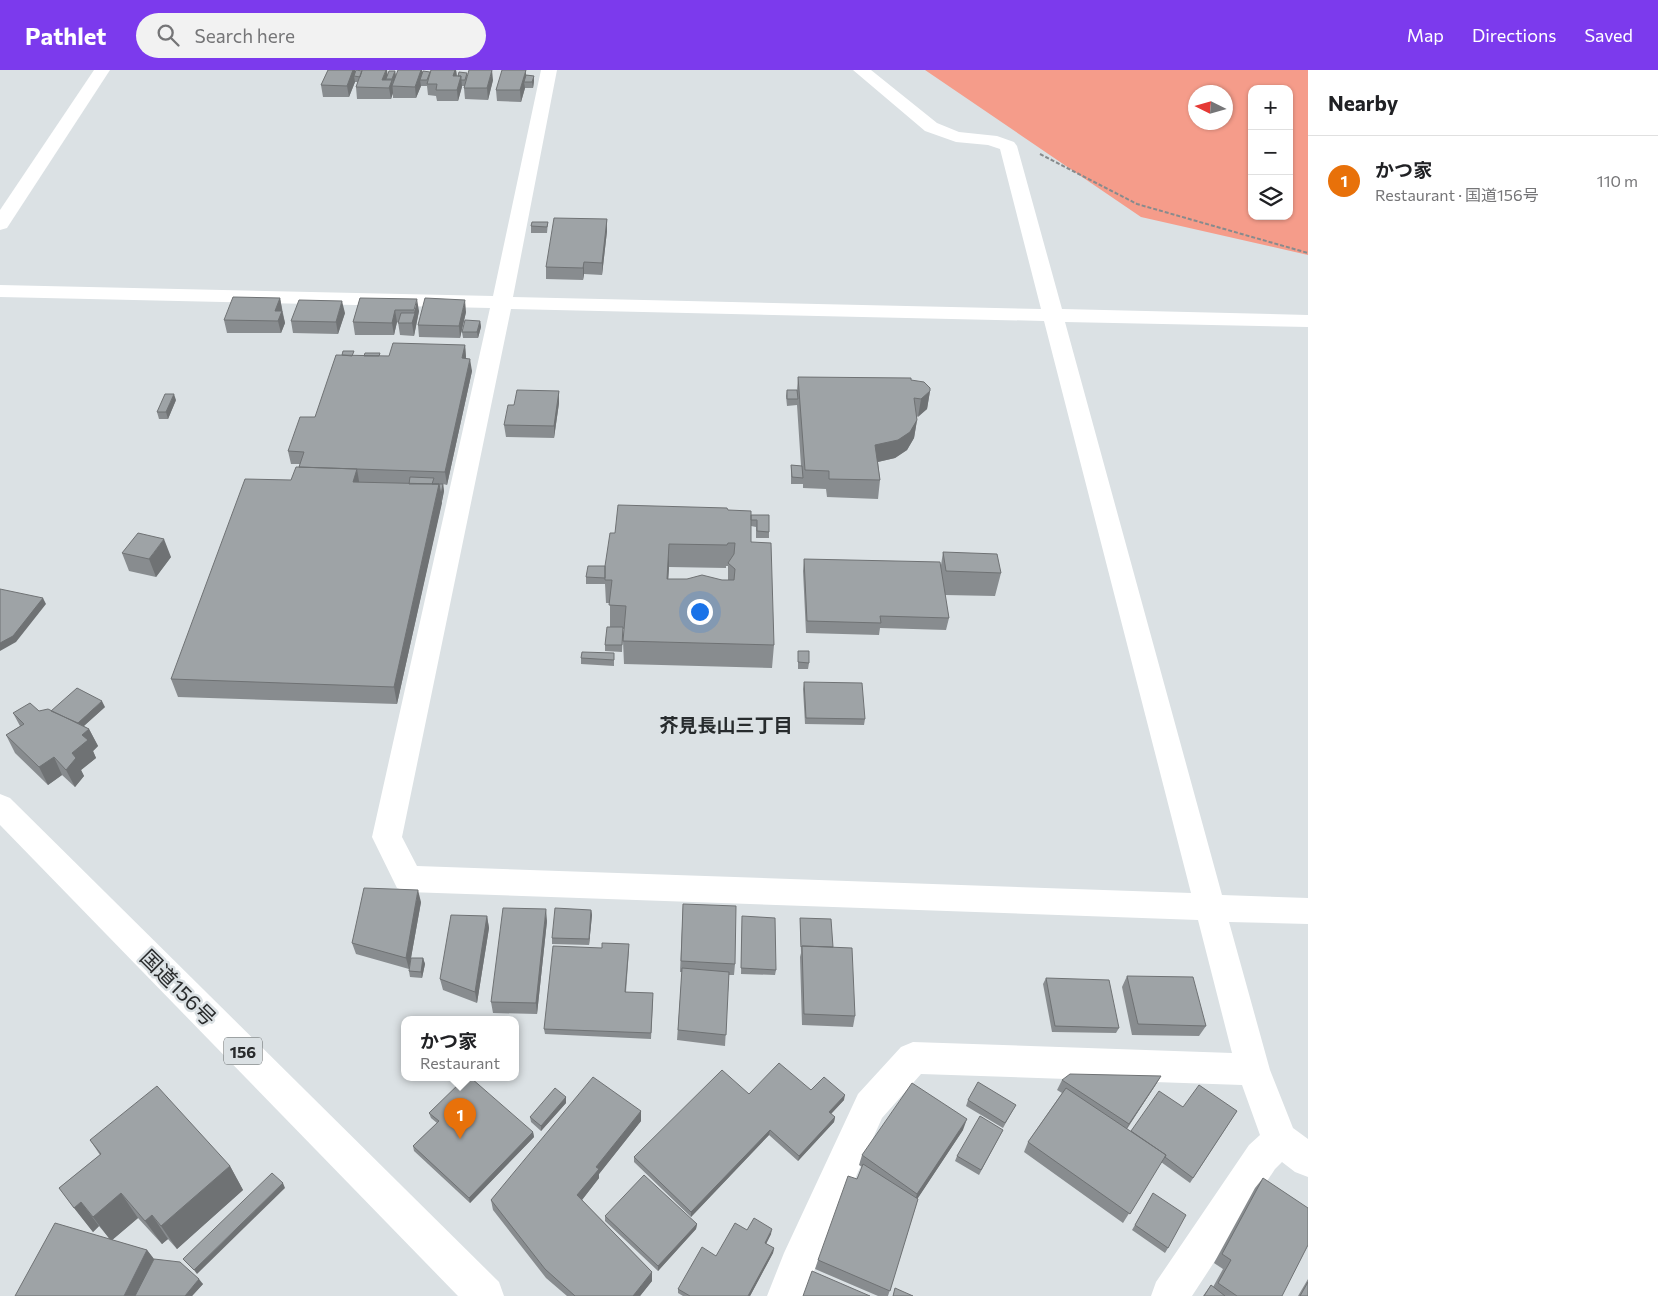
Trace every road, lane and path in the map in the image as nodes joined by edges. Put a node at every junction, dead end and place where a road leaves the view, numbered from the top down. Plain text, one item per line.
1 (102, 70) edge
2 (549, 70) edge
3 (861, 70) edge
4 (1008, 146) junction
5 (0, 224) edge
6 (1308, 253) edge
7 (0, 292) edge
8 (502, 302) junction
9 (1054, 314) junction
10 (1308, 322) edge
11 (0, 806) edge
12 (1209, 909) junction
13 (1308, 912) edge
14 (1253, 1070) junction
15 (1294, 1150) edge
16 (485, 1296) edge
17 (786, 1296) edge
18 (1170, 1296) edge

1 - 5 main road
2 - 8 main road
3 - 4 main road
4 - 6 path
4 - 9 main road
7 - 8 main road
8 - 9 main road
8 - 12 main road
9 - 10 main road
9 - 12 main road
11 - 16 main road, 国道156号 / 156
12 - 13 main road
12 - 14 main road
14 - 15 main road
14 - 17 main road
15 - 18 main road

